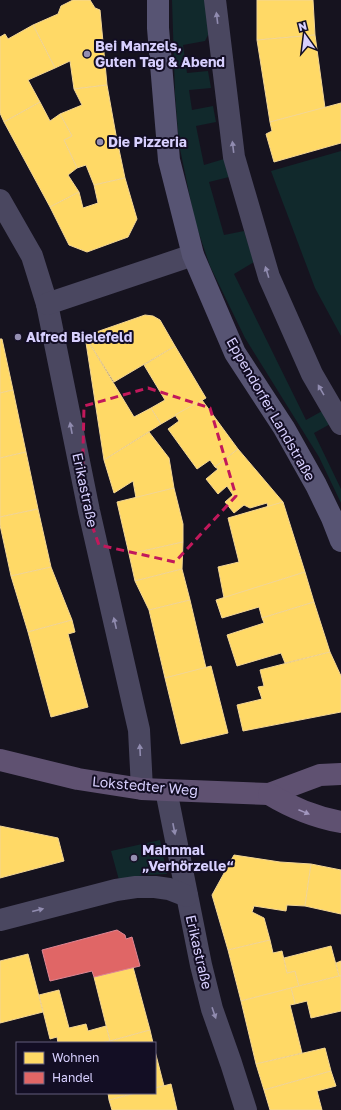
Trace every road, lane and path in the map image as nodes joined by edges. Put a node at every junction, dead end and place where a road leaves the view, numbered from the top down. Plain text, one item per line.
1 (158, 0) edge
2 (214, 0) edge
3 (0, 200) edge
4 (193, 255) junction
5 (47, 304) junction
6 (341, 424) edge
7 (341, 541) edge
8 (0, 760) edge
9 (341, 774) edge
10 (142, 789) junction
11 (166, 790) junction
12 (269, 794) junction
13 (341, 822) edge
14 (187, 896) junction
15 (0, 920) edge
16 (246, 1110) edge

1 - 4 street, Eppendorfer Landstraße
6 -> 2 street
3 - 5 street, Erikastraße
4 - 5 street
4 - 7 street, Eppendorfer Landstraße
10 -> 5 street, Erikastraße
8 - 10 main road, Lokstedter Weg
9 - 12 main road, Lokstedter Weg
10 - 11 main road, Lokstedter Weg
11 - 12 main road, Lokstedter Weg
11 -> 14 street, Erikastraße
12 -> 13 main road, Lokstedter Weg
15 -> 14 street
14 -> 16 street, Erikastraße

